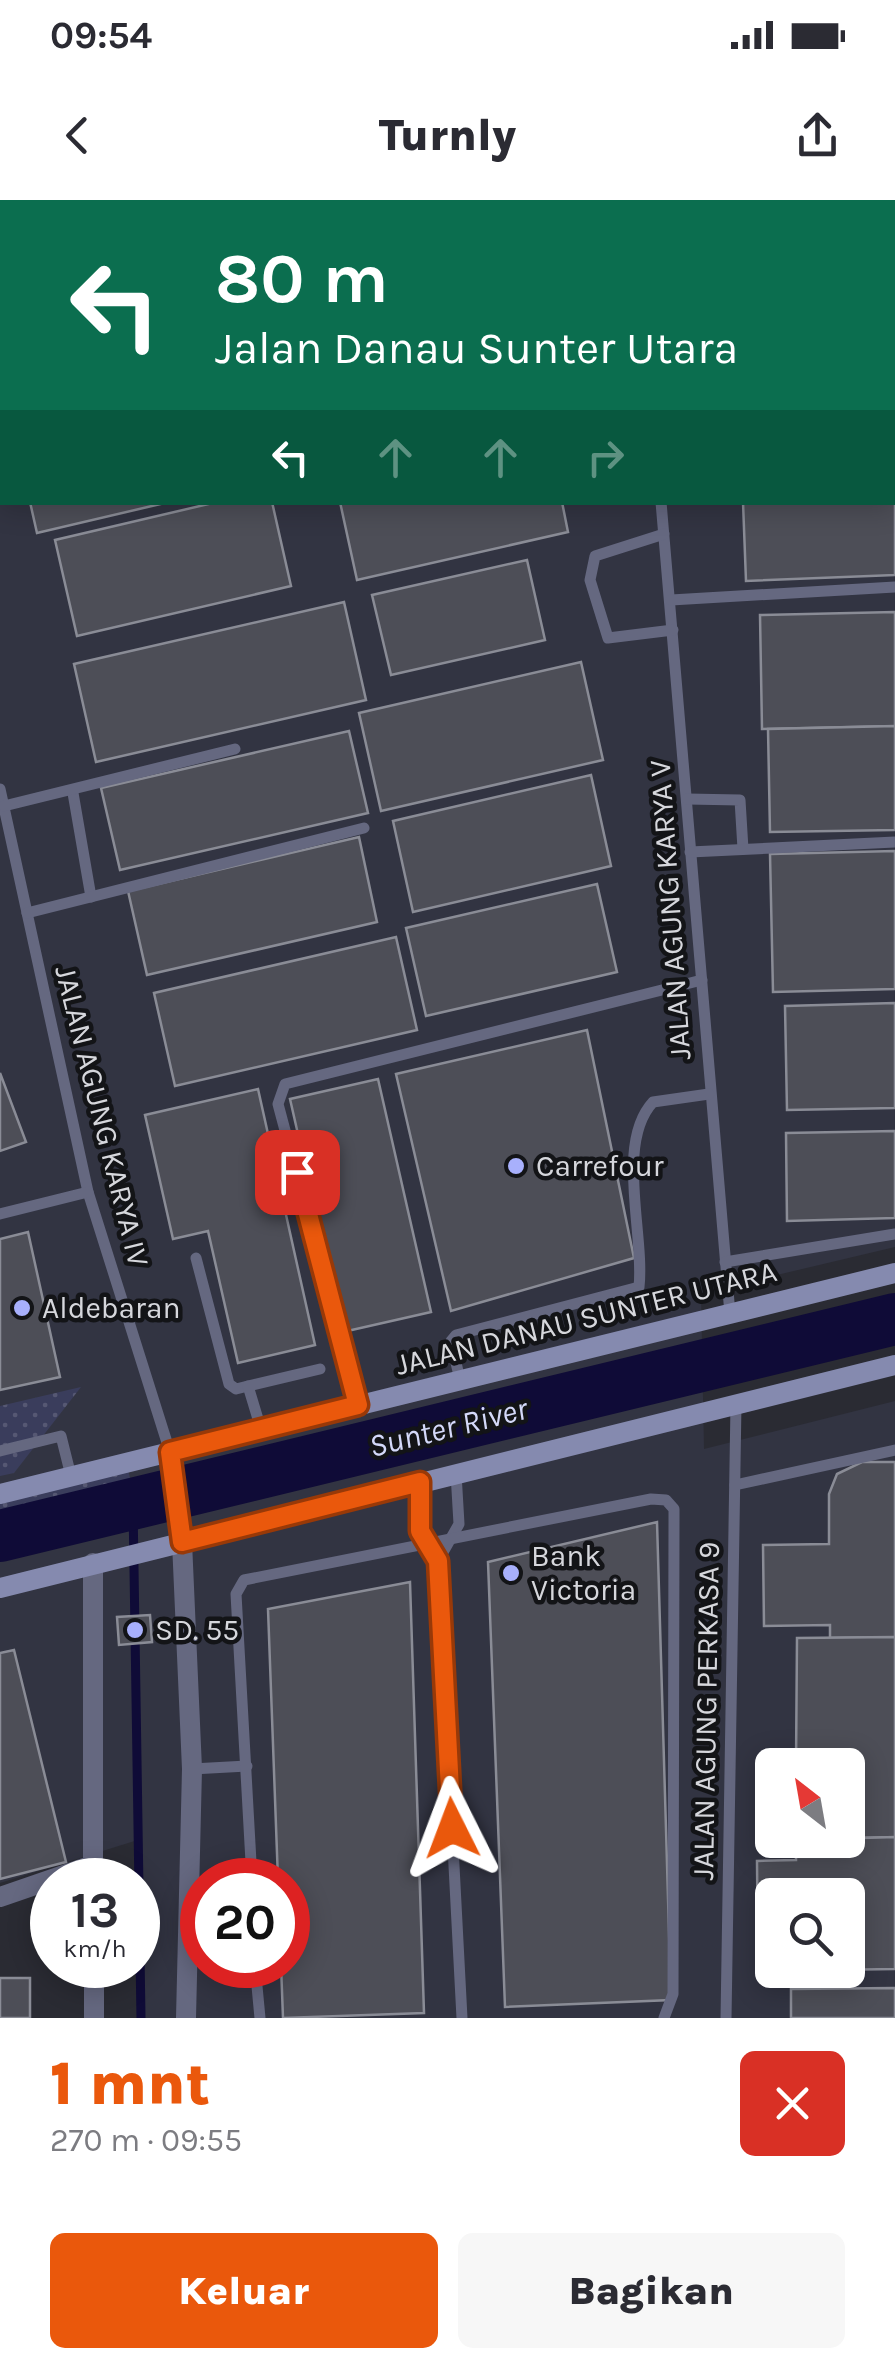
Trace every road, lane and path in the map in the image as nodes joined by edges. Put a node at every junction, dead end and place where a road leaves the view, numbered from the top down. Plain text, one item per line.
1 (661, 505) edge
2 (664, 534) junction
3 (895, 586) edge
4 (671, 600) junction
5 (673, 630) junction
6 (235, 750) dead end
7 (0, 789) edge
8 (73, 793) junction
9 (687, 800) junction
10 (4, 806) junction
11 (364, 828) dead end
12 (895, 842) edge
13 (6, 844) edge
14 (743, 849) junction
15 (690, 852) junction
16 (92, 897) junction
17 (28, 913) junction
18 (702, 980) junction
19 (709, 1094) junction
20 (88, 1192) junction
21 (0, 1214) edge
22 (895, 1234) edge
23 (196, 1258) dead end
24 (726, 1262) junction
25 (895, 1273) edge
26 (730, 1314) junction
27 (895, 1365) edge
28 (320, 1369) dead end
29 (460, 1380) junction
30 (248, 1386) junction
31 (736, 1404) junction
32 (358, 1405) junction
33 (261, 1430) junction
34 (895, 1450) edge
35 (0, 1451) edge
36 (171, 1460) junction
37 (456, 1473) junction
38 (71, 1476) junction
39 (420, 1482) junction
40 (735, 1485) junction
41 (0, 1494) edge
42 (181, 1532) junction
43 (450, 1541) junction
44 (428, 1545) junction
45 (100, 1561) junction
46 (438, 1561) junction
47 (0, 1588) edge
48 (246, 1766) junction
49 (192, 1768) junction
50 (93, 1858) edge
51 (251, 1858) edge
52 (30, 1889) edge
53 (0, 1897) edge
54 (94, 1988) edge
55 (257, 1988) edge
56 (94, 2018) edge
57 (186, 2018) edge
58 (260, 2018) edge
59 (462, 2018) edge
60 (664, 2018) edge
61 (726, 2018) edge

1 - 2 lane, JALAN AGUNG KARYA V
2 - 4 lane, JALAN AGUNG KARYA V
2 - 5 lane
3 - 4 lane
4 - 5 lane, JALAN AGUNG KARYA V
5 - 9 lane, JALAN AGUNG KARYA V
6 - 8 lane
7 - 10 lane, JALAN AGUNG KARYA IV
8 - 10 lane
8 - 16 lane
9 - 14 lane
9 - 15 lane, JALAN AGUNG KARYA V
10 - 13 lane, JALAN AGUNG KARYA IV
11 - 16 lane
12 - 14 lane
13 - 17 lane, JALAN AGUNG KARYA IV
14 - 15 lane
15 - 18 lane, JALAN AGUNG KARYA V
16 - 17 lane
17 - 20 lane, JALAN AGUNG KARYA IV
18 - 19 lane, JALAN AGUNG KARYA V
18 - 32 lane
19 - 24 lane, JALAN AGUNG KARYA V
19 - 29 lane
20 - 21 lane
20 - 36 lane, JALAN AGUNG KARYA IV
22 - 24 lane
23 - 30 lane
24 - 26 lane, JALAN AGUNG KARYA V
25 - 26 main road, JALAN DANAU SUNTER UTARA
26 - 29 main road, JALAN DANAU SUNTER UTARA
27 - 31 main road
28 - 30 lane
29 - 32 main road, JALAN DANAU SUNTER UTARA
30 - 33 lane
31 - 37 main road
31 - 40 lane, JALAN AGUNG PERKASA 9
32 - 33 main road, JALAN DANAU SUNTER UTARA
33 - 36 main road, JALAN DANAU SUNTER UTARA
34 - 40 lane
35 - 38 lane
36 - 38 main road, JALAN DANAU SUNTER UTARA
36 - 42 street
37 - 39 main road
37 - 43 lane
38 - 41 main road, JALAN DANAU SUNTER UTARA
39 - 42 main road
39 - 44 lane
40 - 61 lane, JALAN AGUNG PERKASA 9
42 - 45 main road
42 - 49 street
43 - 44 lane
43 - 46 lane
43 - 60 lane
44 - 46 lane
44 - 48 lane
45 - 47 main road
45 - 50 street
46 - 59 lane
48 - 49 lane
48 - 51 lane
49 - 57 street
52 - 53 street
54 - 56 street
55 - 58 lane

